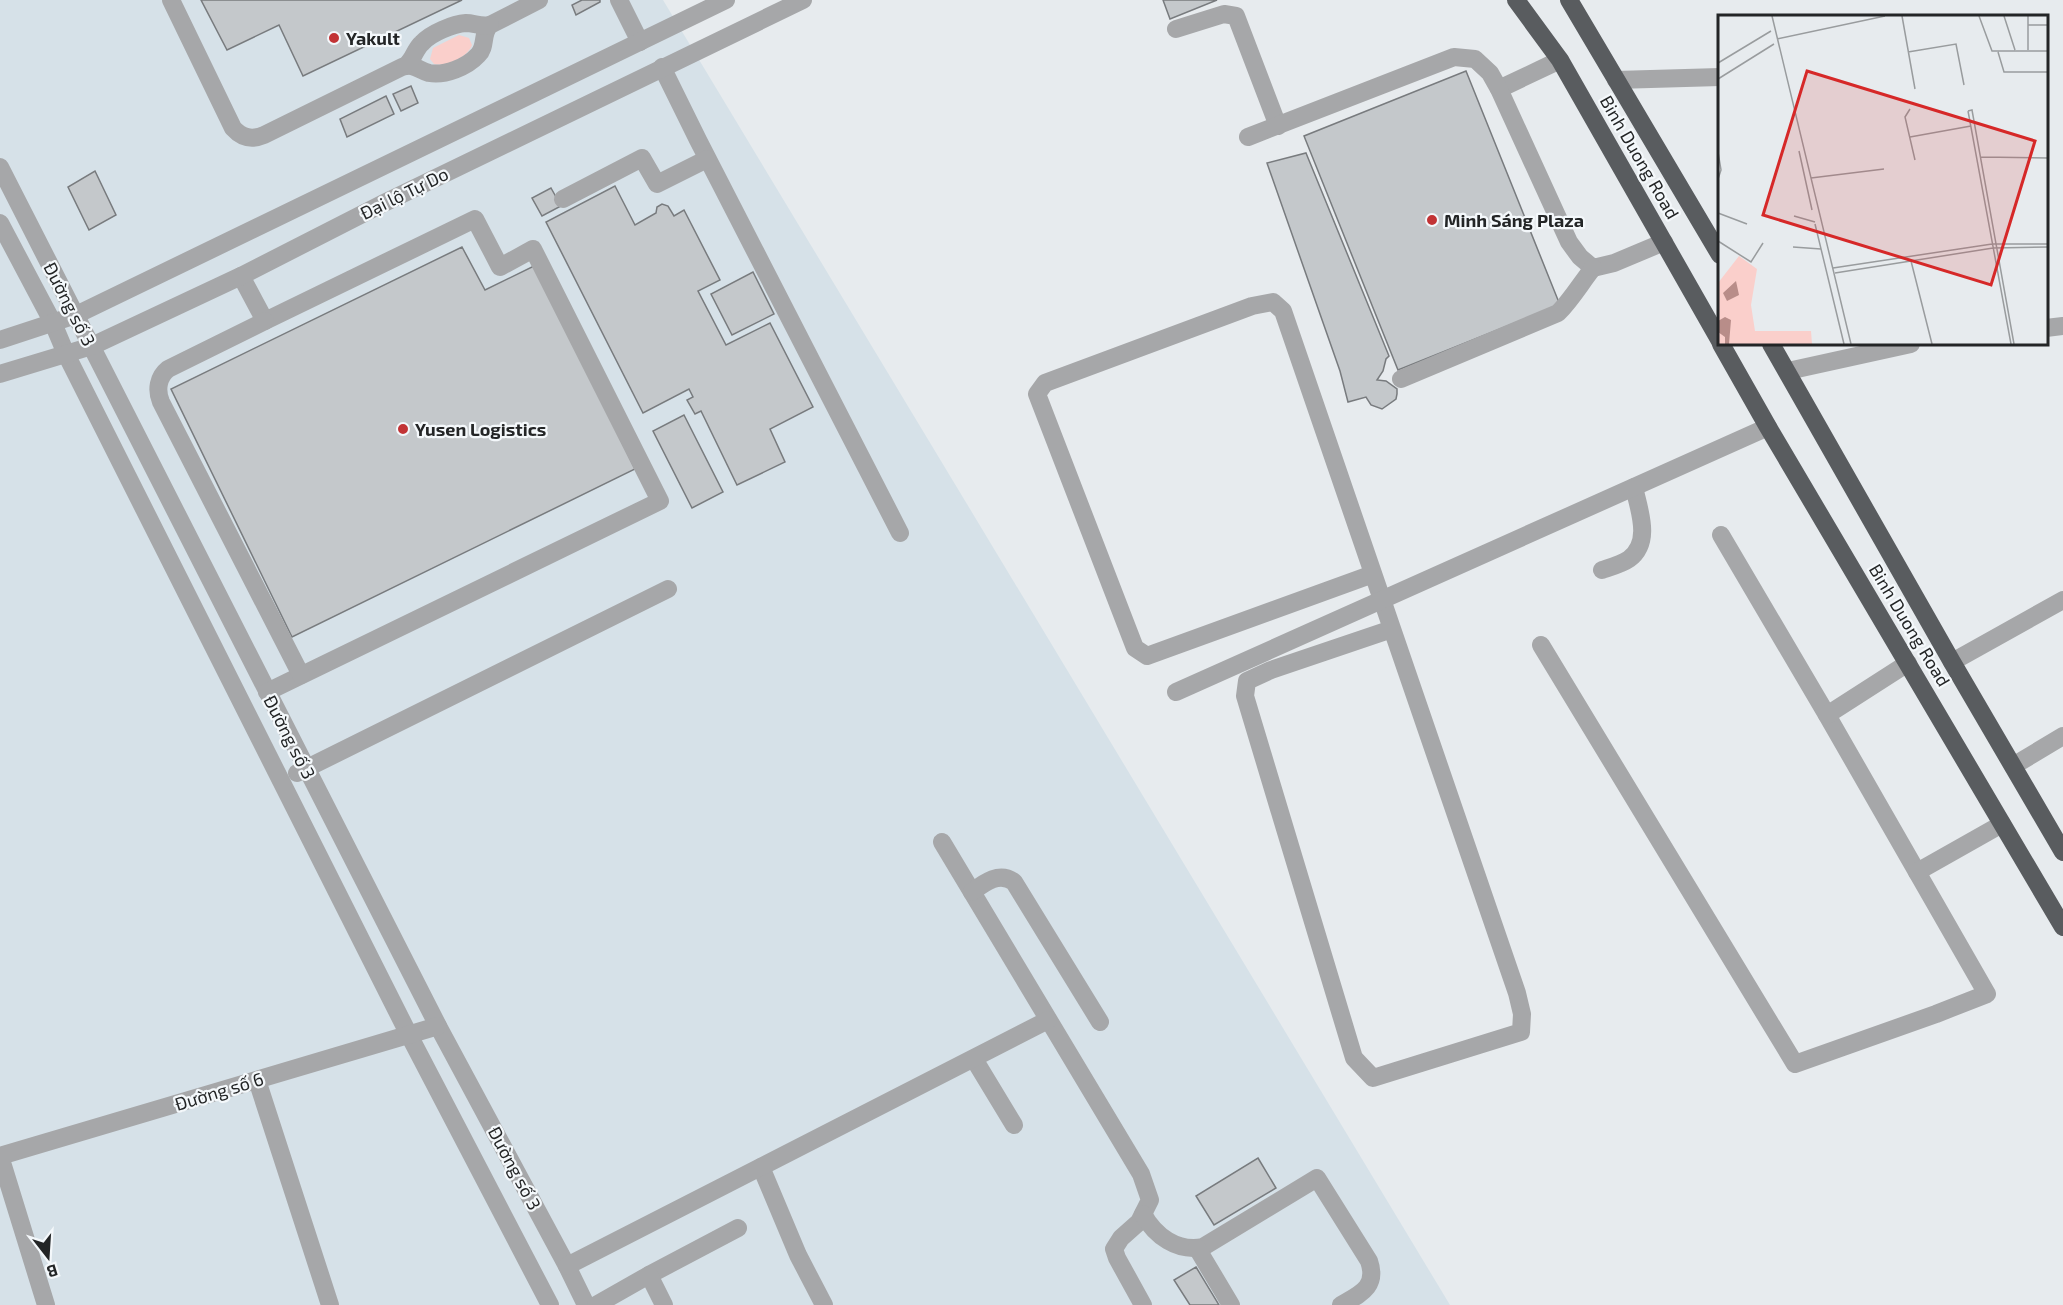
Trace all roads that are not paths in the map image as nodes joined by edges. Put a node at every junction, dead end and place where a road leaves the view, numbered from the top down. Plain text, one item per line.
1 (171, 0) edge
2 (539, 0) edge
3 (619, 0) edge
4 (726, 0) edge
5 (802, 0) edge
6 (1516, 0) edge
7 (1569, 0) edge
8 (490, 25) junction
9 (1176, 29) dead end
10 (640, 42) junction
11 (1560, 60) junction
12 (405, 66) junction
13 (663, 67) junction
14 (1718, 77) edge
15 (1616, 80) junction
16 (1499, 88) junction
17 (1278, 126) junction
18 (1248, 137) dead end
19 (707, 159) junction
20 (0, 167) edge
21 (562, 199) dead end
22 (0, 223) edge
23 (1664, 242) junction
24 (1718, 253) edge
25 (1593, 268) junction
26 (241, 276) junction
27 (76, 315) junction
28 (265, 321) junction
29 (53, 323) junction
30 (2063, 326) edge
31 (2048, 328) edge
32 (1718, 338) edge
33 (0, 340) edge
34 (1722, 345) edge
35 (1773, 345) edge
36 (1906, 345) edge
37 (92, 346) junction
38 (66, 354) junction
39 (1788, 371) junction
40 (0, 374) edge
41 (1401, 379) dead end
42 (1768, 427) junction
43 (1634, 487) junction
44 (900, 533) dead end
45 (1721, 535) dead end
46 (1602, 570) dead end
47 (1373, 574) junction
48 (668, 589) dead end
49 (1382, 600) junction
50 (2063, 600) edge
51 (1392, 628) junction
52 (1541, 645) dead end
53 (1953, 662) junction
54 (1908, 663) junction
55 (301, 675) junction
56 (267, 692) junction
57 (1176, 692) dead end
58 (1827, 715) junction
59 (2063, 735) edge
60 (2013, 766) junction
61 (306, 767) junction
62 (282, 782) junction
63 (2002, 824) junction
64 (942, 842) dead end
65 (2063, 852) edge
66 (1917, 872) junction
67 (972, 892) junction
68 (2063, 927) edge
69 (1048, 1020) junction
70 (1100, 1022) dead end
71 (438, 1026) junction
72 (409, 1035) junction
73 (974, 1059) junction
74 (257, 1080) junction
75 (1014, 1125) dead end
76 (0, 1156) edge
77 (760, 1167) junction
78 (1143, 1214) junction
79 (738, 1228) dead end
80 (1197, 1248) junction
81 (567, 1266) junction
82 (649, 1275) junction
83 (46, 1305) edge
84 (330, 1305) edge
85 (549, 1305) edge
86 (586, 1305) edge
87 (596, 1305) edge
88 (664, 1305) edge
89 (824, 1305) edge
90 (1143, 1305) edge
91 (1231, 1305) edge
92 (1341, 1305) edge

1 - 12 street
2 - 8 street
3 - 10 street
4 - 10 street, Đại lộ Tự Do
5 - 13 street, Đại lộ Tự Do
6 - 11 highway, Binh Duong Road
7 - 15 highway, Binh Duong Road
8 - 12 street
8 - 12 street
9 - 17 street
10 - 27 street, Đại lộ Tự Do
11 - 16 street
11 - 23 highway, Binh Duong Road
13 - 19 street
13 - 26 street, Đại lộ Tự Do
14 - 15 street
15 - 24 highway, Binh Duong Road
16 - 17 street
16 - 25 street
17 - 18 street
19 - 21 street
19 - 44 street
20 - 27 street, Đường số 3
22 - 29 street, Đường số 3
23 - 25 street
23 - 32 highway, Binh Duong Road
25 - 41 street
26 - 28 street
26 - 37 street, Đại lộ Tự Do
27 - 29 street, Đại lộ Tự Do
27 - 37 street, Đường số 3
28 - 55 street
28 - 55 street
29 - 33 street, Đại lộ Tự Do
29 - 38 street, Đường số 3
30 - 31 street
34 - 42 highway, Binh Duong Road
35 - 39 highway, Binh Duong Road
36 - 39 street
37 - 38 street, Đại lộ Tự Do
37 - 56 street, Đường số 3
38 - 40 street, Đại lộ Tự Do
38 - 62 street, Đường số 3
39 - 53 highway, Binh Duong Road
42 - 43 street
42 - 54 highway, Binh Duong Road
43 - 46 street
43 - 49 street
45 - 58 street
47 - 47 street
47 - 49 street
48 - 61 street
49 - 51 street
49 - 57 street
50 - 53 street
51 - 51 street
52 - 66 street
53 - 60 highway, Binh Duong Road
54 - 58 street
54 - 63 highway, Binh Duong Road
55 - 56 street
56 - 61 street, Đường số 3
58 - 66 street
59 - 60 street
60 - 65 highway, Binh Duong Road
61 - 62 street
61 - 71 street, Đường số 3
62 - 72 street, Đường số 3
63 - 66 street
63 - 68 highway, Binh Duong Road
64 - 67 street
67 - 69 street
67 - 70 street
69 - 73 street
69 - 78 street
71 - 72 street, Đường số 6
71 - 81 street, Đường số 3
72 - 74 street, Đường số 6
72 - 85 street, Đường số 3
73 - 75 street
73 - 77 street
74 - 76 street, Đường số 6
74 - 84 street
76 - 83 street
77 - 81 street
77 - 89 street
78 - 80 street
78 - 90 street
79 - 82 street
80 - 91 street
80 - 92 street
81 - 86 street, Đường số 3
82 - 87 street
82 - 88 street

